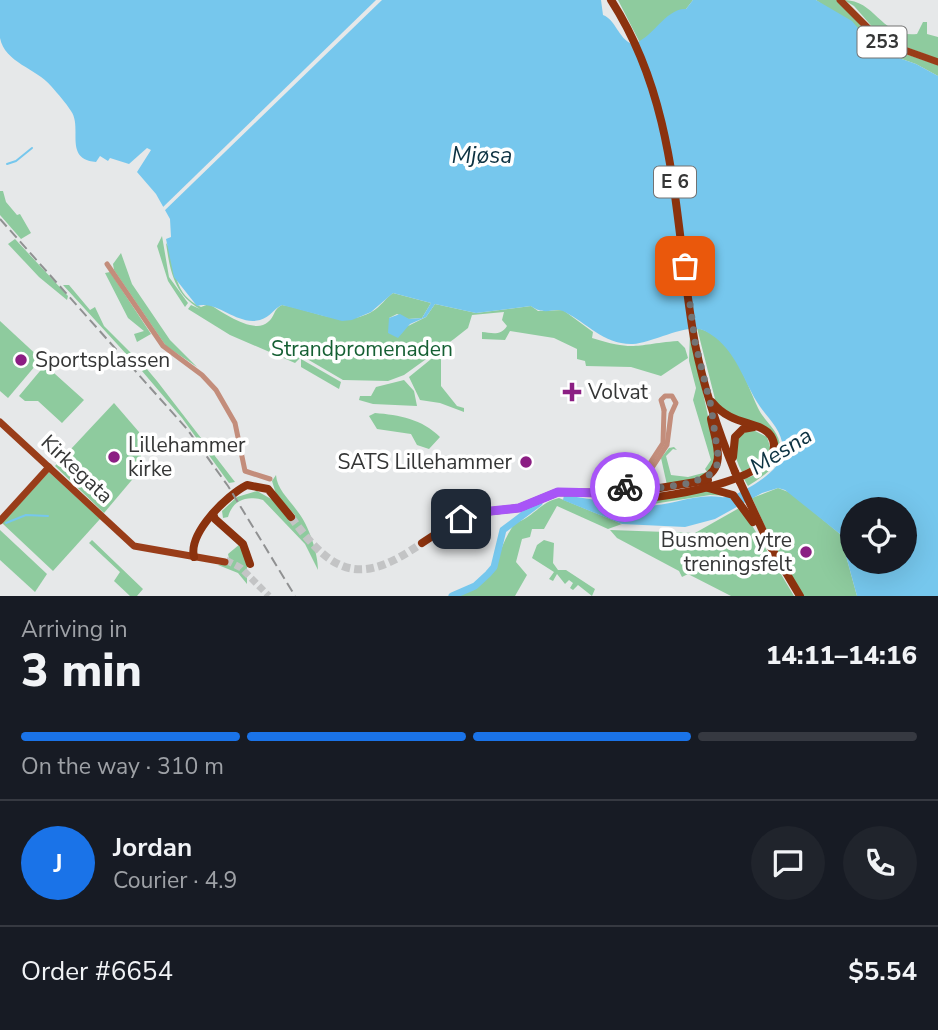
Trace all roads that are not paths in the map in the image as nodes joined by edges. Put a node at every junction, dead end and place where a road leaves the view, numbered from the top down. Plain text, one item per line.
1 (611, 0) edge
2 (840, 0) edge
3 (938, 62) edge
4 (107, 264) dead end
5 (708, 396) junction
6 (711, 406) junction
7 (673, 409) junction
8 (664, 410) junction
9 (0, 422) edge
10 (757, 426) junction
11 (49, 467) junction
12 (733, 467) junction
13 (271, 478) dead end
14 (642, 484) junction
15 (694, 485) junction
16 (616, 491) junction
17 (647, 495) junction
18 (636, 496) junction
19 (748, 508) junction
20 (215, 516) junction
21 (291, 517) tunnel mouth
22 (0, 521) edge
23 (422, 543) tunnel mouth
24 (195, 554) junction
25 (250, 564) dead end
26 (800, 596) edge

1 - 5 highway, E 6
2 - 3 main road, 253
4 - 13 street
5 - 6 highway, E 6
5 - 10 highway
6 - 12 highway, E 6
6 - 15 highway, E 6
7 - 8 street
7 - 8 street
7 - 14 street
8 - 14 street
9 - 11 main road, Kirkegata
10 - 12 highway
10 - 15 highway, E 6
11 - 22 main road
11 - 24 main road, Kirkegata
12 - 19 highway, E 6, bridge
14 - 15 highway, E 6
14 - 16 highway, E 6
14 - 17 highway
14 - 18 highway
15 - 17 highway, E 6
15 - 19 highway, E 6
16 - 18 highway, E 6
16 - 23 highway, E 6
17 - 18 highway, E 6
19 - 26 highway, E 6
20 - 21 highway
20 - 24 highway
20 - 25 highway
24 - 24 main road

